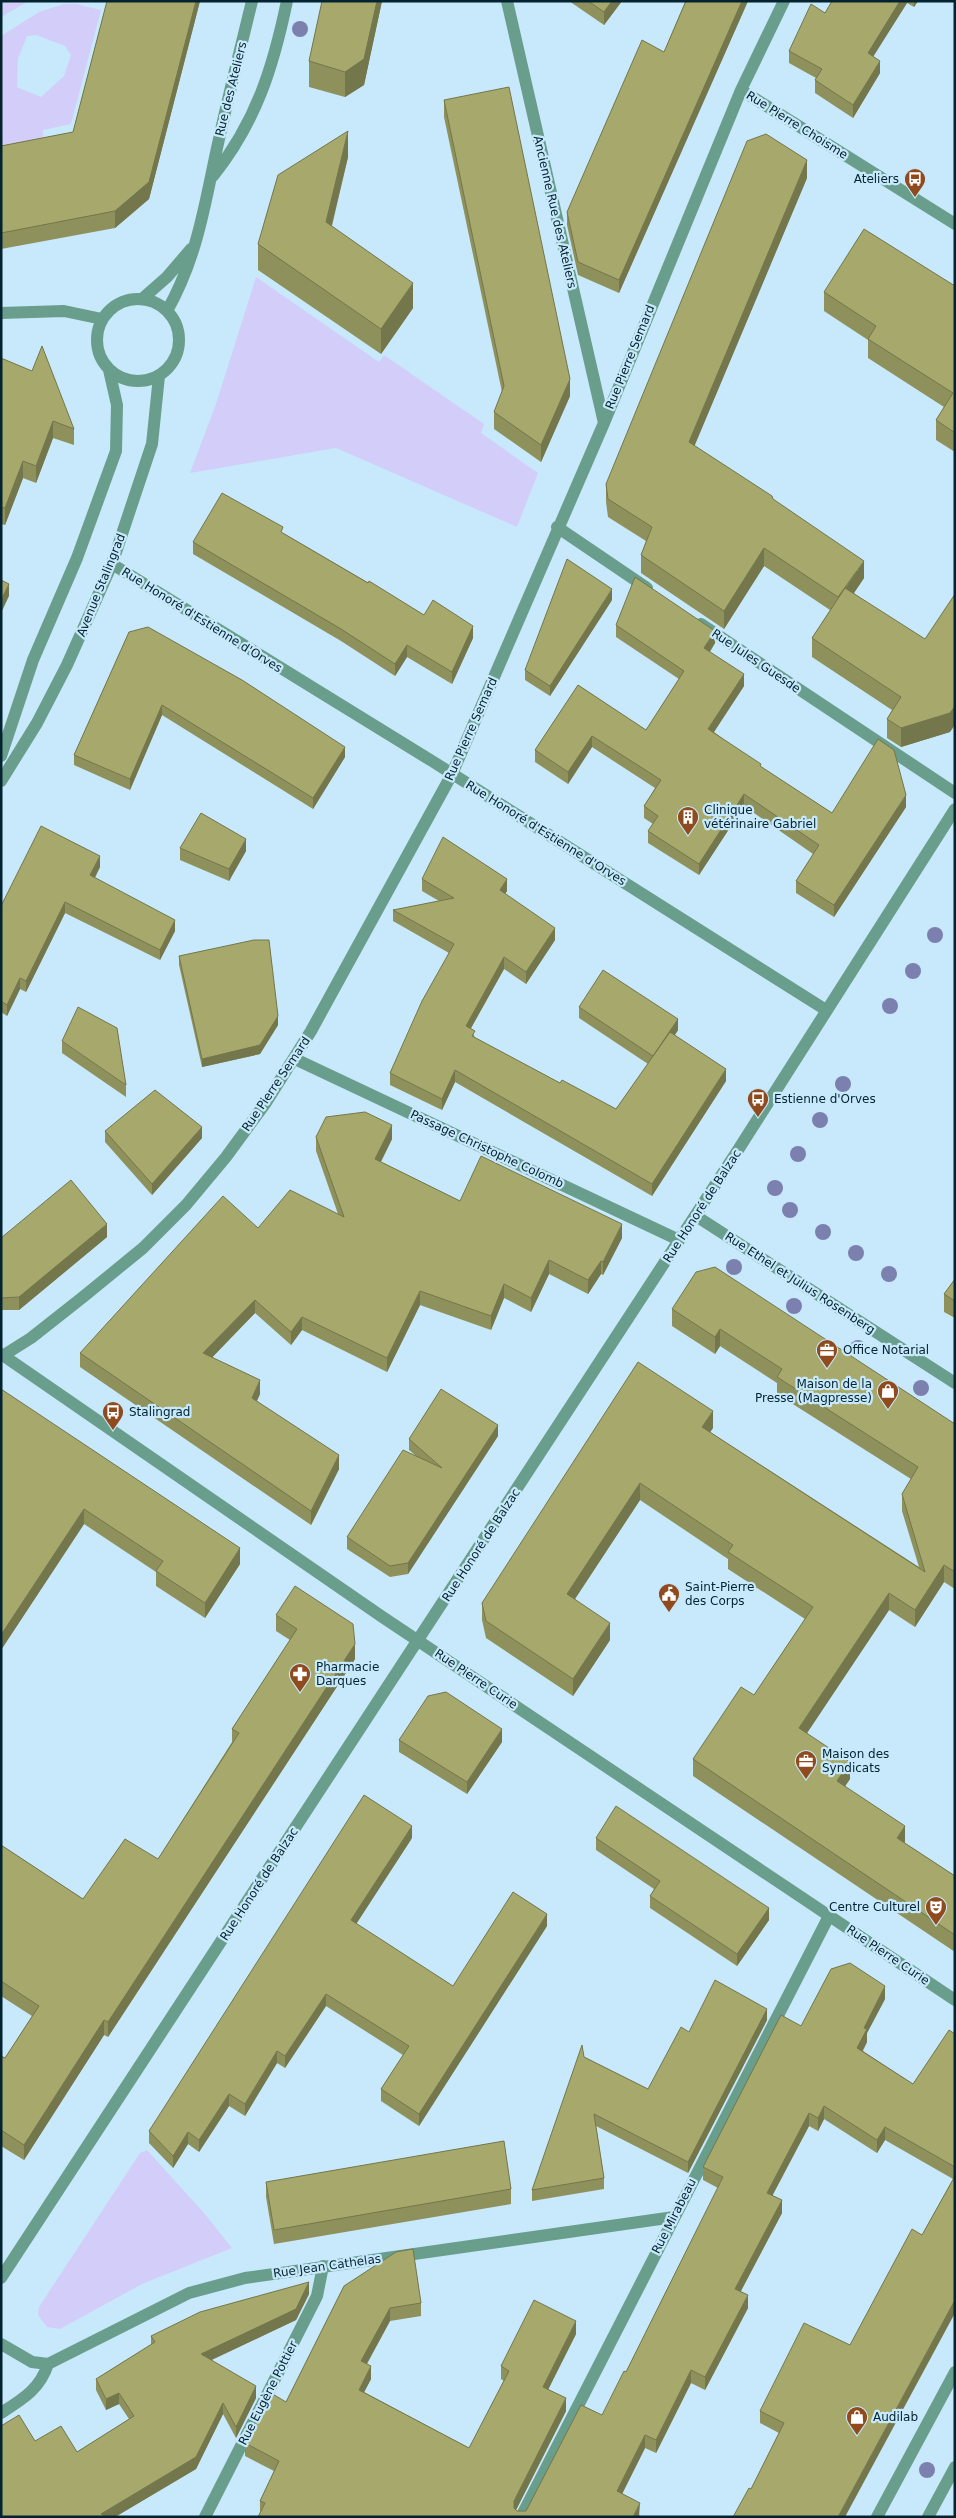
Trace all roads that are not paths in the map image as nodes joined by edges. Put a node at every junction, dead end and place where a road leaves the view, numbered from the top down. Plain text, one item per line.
1 (252, 1) edge
2 (287, 1) edge
3 (507, 1) edge
4 (784, 1) edge
5 (741, 90) junction
6 (213, 176) junction
7 (955, 224) edge
8 (195, 243) junction
9 (142, 298) junction
10 (168, 311) junction
11 (1, 313) edge
12 (102, 319) junction
13 (109, 370) junction
14 (159, 376) junction
15 (604, 423) junction
16 (557, 527) junction
17 (112, 564) junction
18 (662, 597) edge
19 (686, 614) edge
20 (1, 756) edge
21 (452, 774) junction
22 (1, 780) edge
23 (955, 793) edge
24 (955, 809) edge
25 (826, 1010) junction
26 (294, 1059) junction
27 (696, 1216) junction
28 (679, 1240) junction
29 (2, 1355) edge
30 (955, 1383) edge
31 (418, 1640) junction
32 (829, 1916) junction
33 (955, 2000) edge
34 (674, 2217) junction
35 (323, 2266) junction
36 (1, 2278) edge
37 (1, 2344) edge
38 (48, 2364) junction
39 (955, 2372) edge
40 (1, 2413) edge
41 (955, 2467) edge
42 (206, 2517) edge
43 (520, 2517) edge
44 (877, 2517) edge
45 (928, 2517) edge

1 - 6 street, Rue des Ateliers
2 - 6 street, Rue des Ateliers
3 - 15 street, Ancienne Rue des Ateliers
4 - 5 street, Rue Pierre Semard
5 - 7 street, Rue Pierre Choisme
5 - 15 street, Rue Pierre Semard
6 - 8 street, Rue des Ateliers
8 - 9 street, Rue des Ateliers
8 - 10 street, Rue des Ateliers
9 - 10 street
9 - 12 street
10 - 14 street
11 - 12 street
12 - 13 street
13 - 14 street
13 - 20 street
14 - 17 street, Avenue Stalingrad
15 - 16 street, Rue Pierre Semard
16 - 18 street
16 - 21 street, Rue Pierre Semard
17 - 21 street, Rue Honoré d'Estienne d'Orves
17 - 22 street, Avenue Stalingrad
19 - 23 street, Rue Jules Guesde
21 - 25 street, Rue Honoré d'Estienne d'Orves
21 - 26 street, Rue Pierre Semard
24 - 25 street, Rue Honoré de Balzac
25 - 27 street, Rue Honoré de Balzac
26 - 28 street, Passage Christophe Colomb
26 - 29 street, Rue Pierre Semard
27 - 28 street, Rue Honoré de Balzac
27 - 30 street, Rue Ethel et Julius Rosenberg
28 - 31 street, Rue Honoré de Balzac
29 - 31 street, Rue Pierre Curie
31 - 32 street, Rue Pierre Curie
31 - 36 street, Rue Honoré de Balzac
32 - 33 street, Rue Pierre Curie
32 - 34 street, Rue Mirabeau
34 - 35 street, Rue Jean Cathelas
34 - 43 street, Rue Mirabeau
35 - 38 street, Rue Jean Cathelas
35 - 42 street, Rue Eugène Pottier
37 - 38 street
38 - 40 street
39 - 44 street
41 - 45 street

